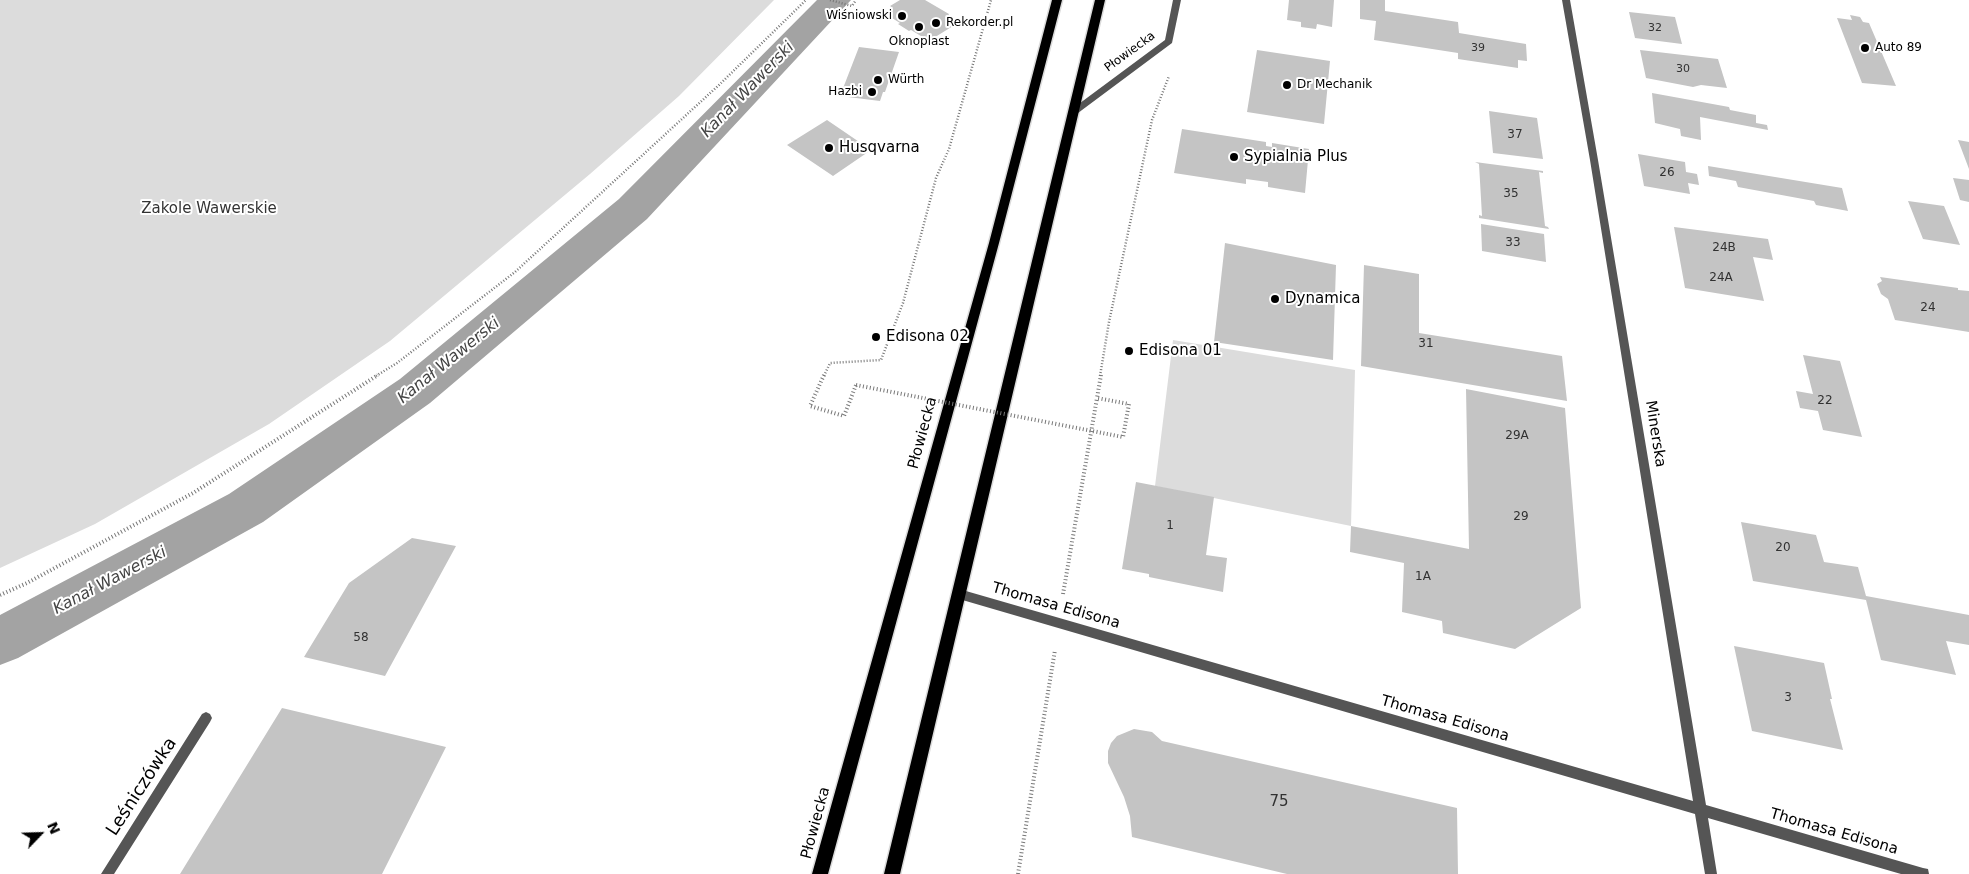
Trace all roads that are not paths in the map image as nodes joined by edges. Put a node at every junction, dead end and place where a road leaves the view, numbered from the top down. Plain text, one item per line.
1 (1057, 0) edge
2 (1100, 0) edge
3 (1177, 0) edge
4 (1566, 0) edge
5 (1075, 111) junction
6 (959, 594) junction
7 (206, 718) dead end
8 (1701, 811) junction
9 (107, 874) edge
10 (820, 874) edge
11 (892, 874) edge
12 (1711, 874) edge
13 (1923, 874) edge

1 - 10 main road, Płowiecka
2 - 5 main road, Płowiecka
3 - 5 street, Płowiecka
4 - 8 street, Minerska
5 - 6 main road, Płowiecka
6 - 8 street, Thomasa Edisona
6 - 11 main road, Płowiecka
7 - 9 street, Leśniczówka
8 - 12 street, Minerska
8 - 13 street, Thomasa Edisona

